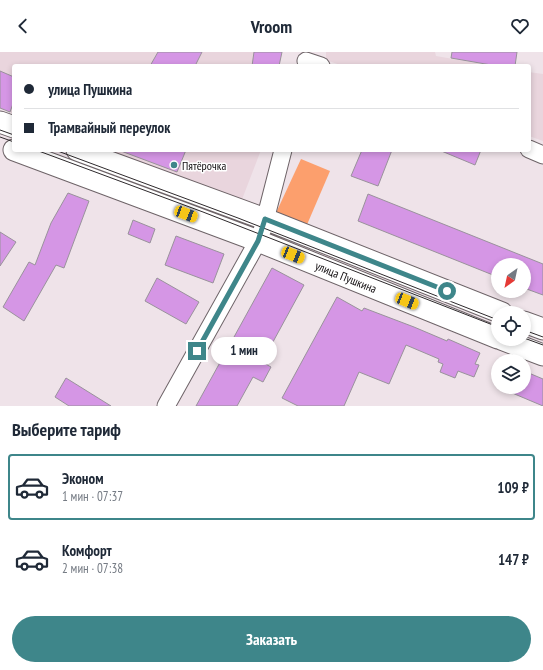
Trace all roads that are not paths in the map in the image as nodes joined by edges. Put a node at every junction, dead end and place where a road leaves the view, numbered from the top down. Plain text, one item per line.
1 (0, 122) edge
2 (12, 126) edge
3 (0, 145) edge
4 (12, 149) edge
5 (531, 150) edge
6 (19, 152) edge
7 (82, 152) edge
8 (282, 152) edge
9 (543, 155) edge
10 (265, 219) junction
11 (258, 241) junction
12 (491, 309) edge
13 (531, 325) edge
14 (543, 329) edge
15 (491, 335) edge
16 (519, 346) edge
17 (543, 355) edge
18 (166, 406) edge

1 - 2 main road
3 - 4 main road, улица Пушкина
5 - 9 street
6 - 11 main road, улица Пушкина
7 - 10 main road, улица Пушкина
8 - 10 street
10 - 11 street
10 - 12 main road, улица Пушкина
11 - 15 main road, улица Пушкина
11 - 18 street
13 - 14 main road
16 - 17 main road

